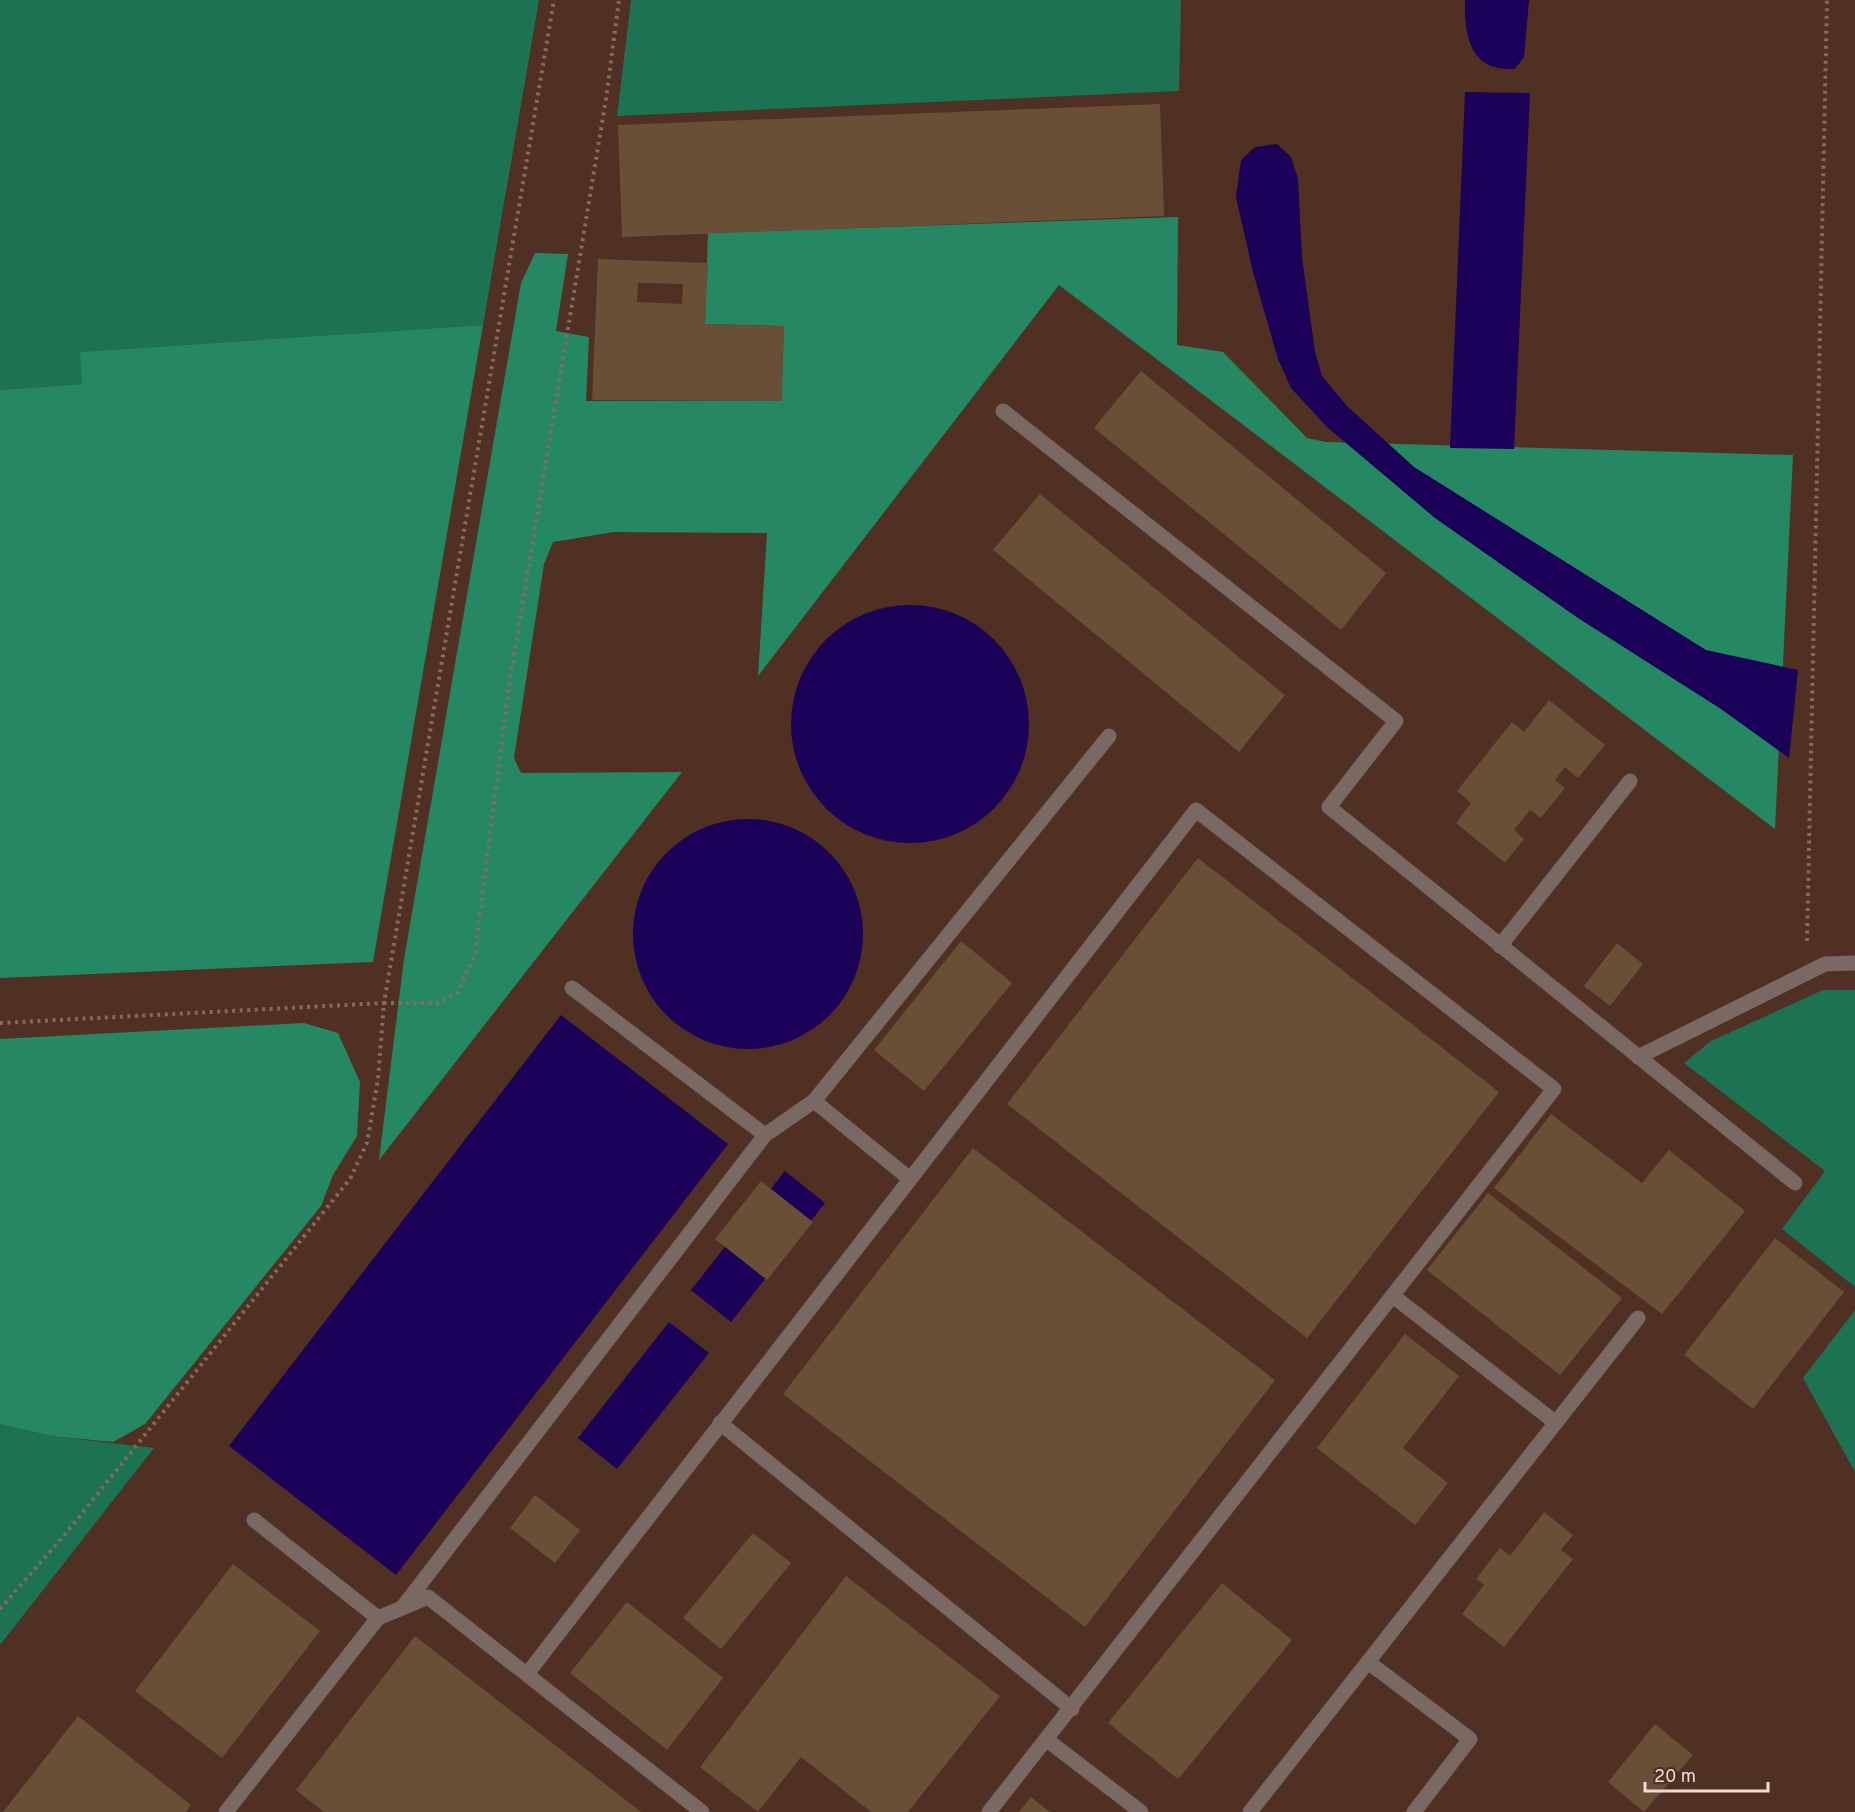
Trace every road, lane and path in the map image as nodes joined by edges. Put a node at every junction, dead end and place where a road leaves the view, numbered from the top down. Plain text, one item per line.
1 (554, 0) edge
2 (619, 0) edge
3 (1827, 0) edge
4 (1004, 411) dead end
5 (1108, 736) dead end
6 (1630, 781) dead end
7 (1500, 946) junction
8 (1855, 963) edge
9 (1807, 972) junction
10 (572, 988) dead end
11 (384, 1003) junction
12 (0, 1023) edge
13 (1638, 1057) junction
14 (814, 1101) junction
15 (765, 1135) junction
16 (910, 1179) junction
17 (1795, 1183) dead end
18 (1393, 1296) junction
19 (1638, 1318) dead end
20 (720, 1423) junction
21 (1556, 1423) junction
22 (254, 1520) dead end
23 (402, 1608) junction
24 (0, 1609) edge
25 (378, 1618) junction
26 (1368, 1662) junction
27 (527, 1674) junction
28 (1072, 1709) junction
29 (1047, 1740) junction
30 (226, 1812) edge
31 (702, 1812) edge
32 (989, 1812) edge
33 (1141, 1812) edge
34 (1250, 1812) edge
35 (1414, 1812) edge

1 - 11 path
2 - 11 path
3 - 9 path
4 - 7 lane
5 - 14 lane
6 - 7 lane
7 - 13 lane
8 - 9 lane
9 - 13 lane
10 - 15 lane
11 - 12 path
11 - 24 path
13 - 17 lane
14 - 15 lane
14 - 16 lane
15 - 23 lane
16 - 18 lane
16 - 20 lane
18 - 21 lane
18 - 28 lane
19 - 21 lane
20 - 27 lane
20 - 28 lane
21 - 26 lane
22 - 25 lane
23 - 25 lane
23 - 27 lane
25 - 30 lane
26 - 34 lane
26 - 35 lane
27 - 31 lane
28 - 29 lane
29 - 32 lane
29 - 33 lane

